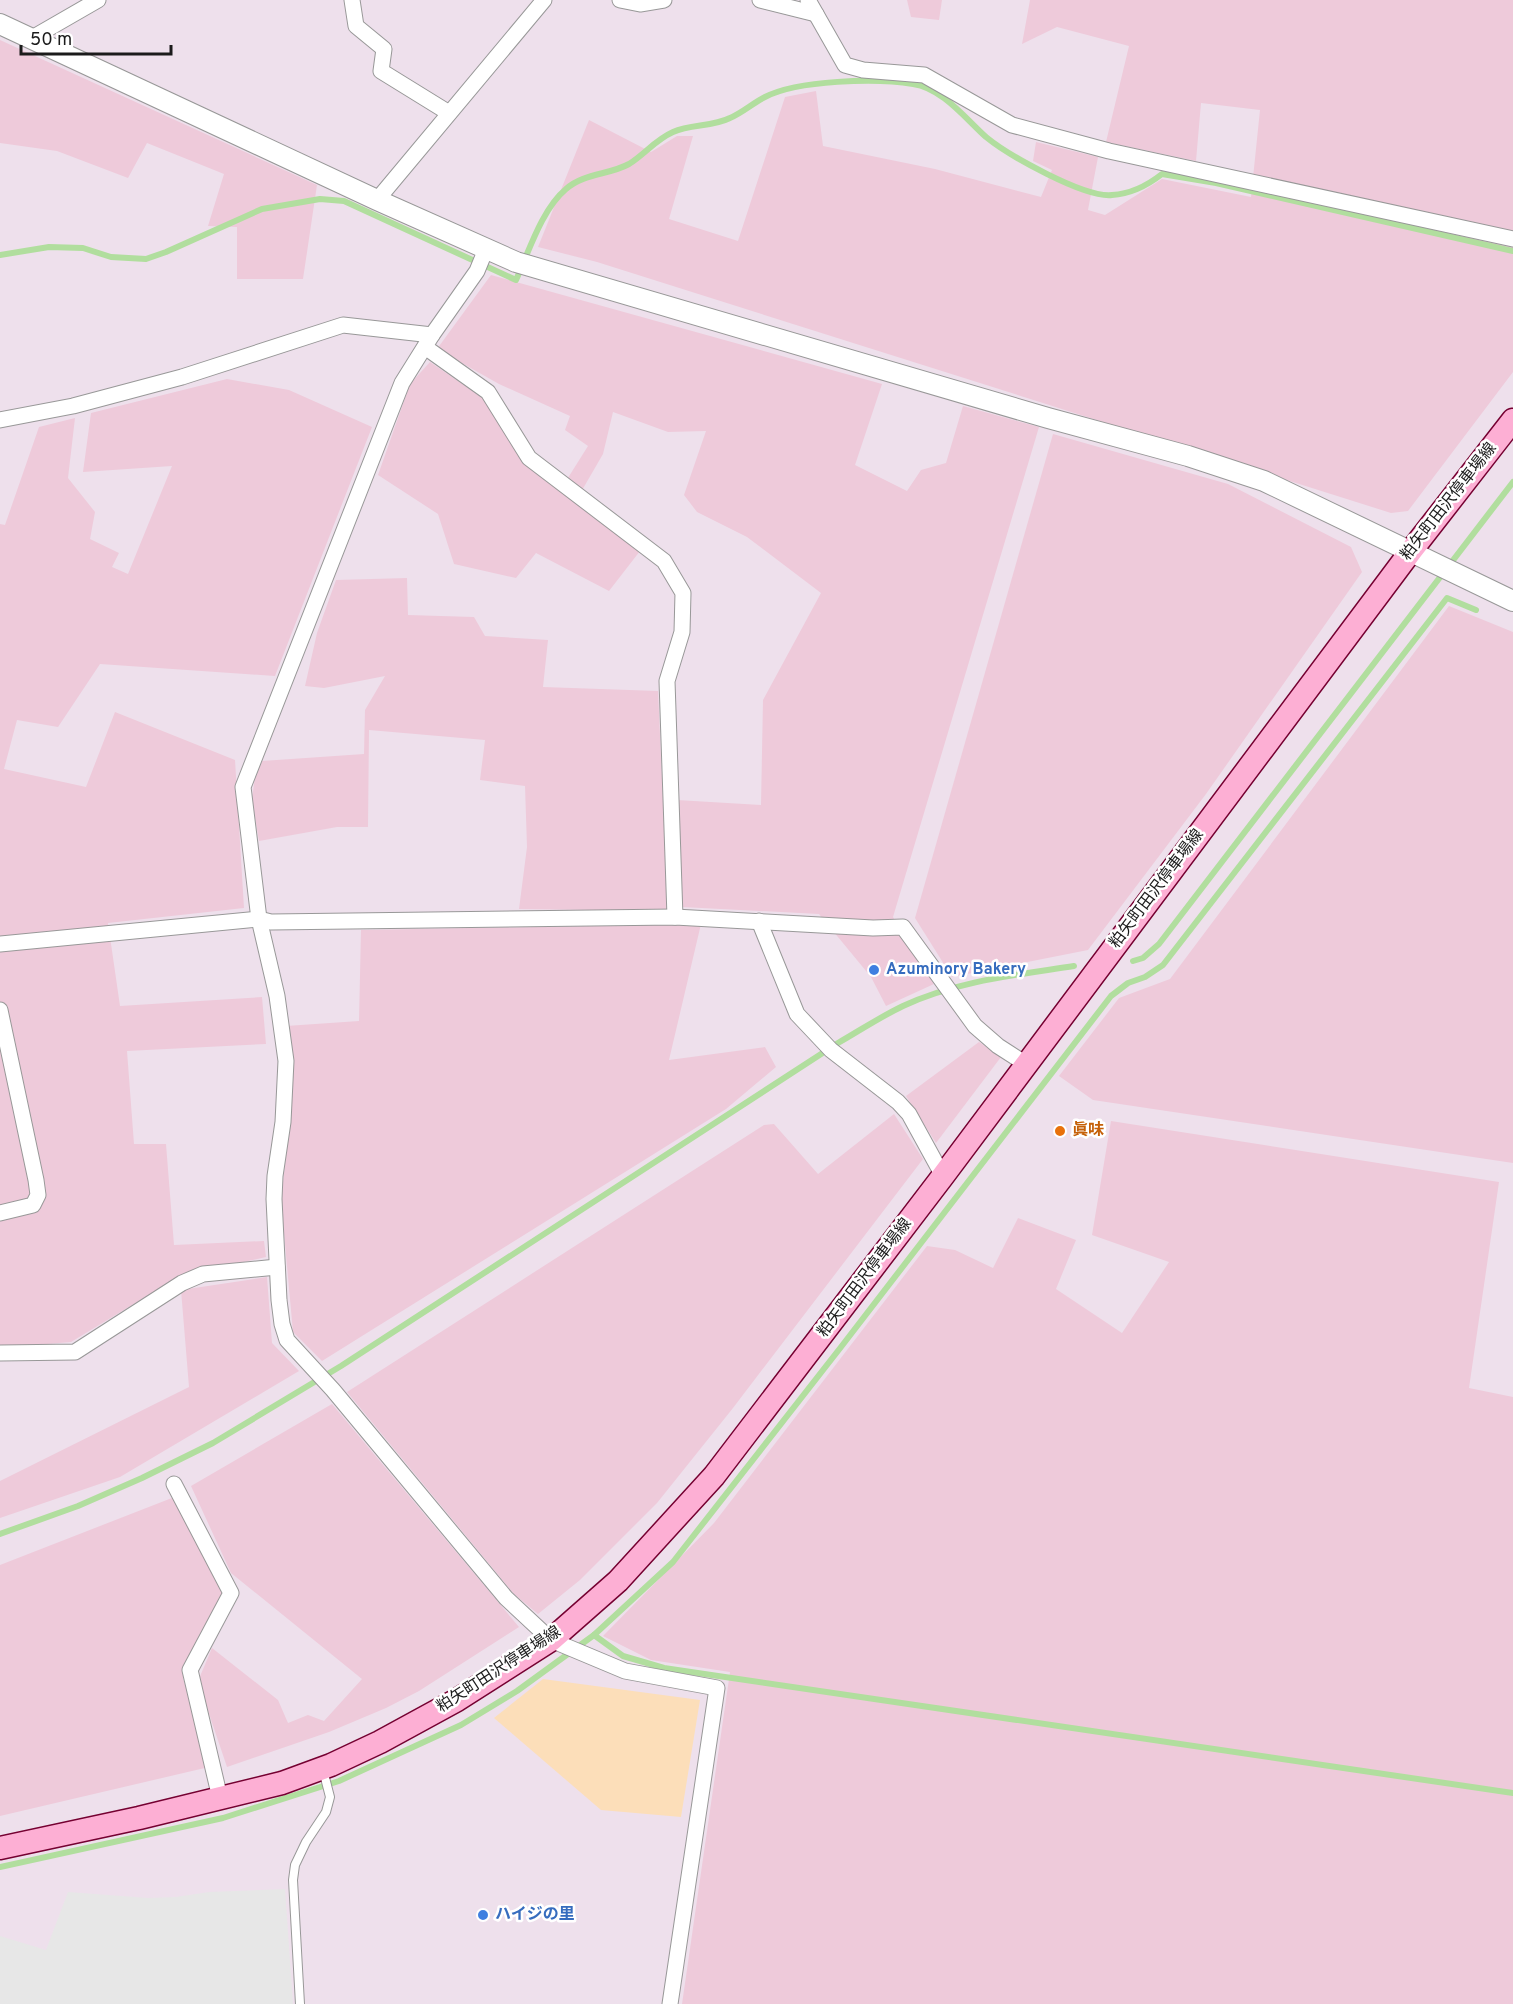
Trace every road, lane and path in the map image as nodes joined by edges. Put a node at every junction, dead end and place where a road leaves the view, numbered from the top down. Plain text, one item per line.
1 (98, 0) edge
2 (352, 0) edge
3 (544, 0) edge
4 (620, 0) edge
5 (664, 0) edge
6 (760, 0) edge
7 (808, 0) edge
8 (816, 14) junction
9 (0, 24) edge
10 (32, 38) junction
11 (449, 113) junction
12 (377, 200) junction
13 (1513, 239) edge
14 (482, 259) junction
15 (428, 341) junction
16 (0, 420) edge
17 (1513, 420) edge
18 (1411, 551) junction
19 (1513, 601) edge
20 (675, 917) junction
21 (258, 919) junction
22 (759, 921) junction
23 (0, 944) edge
24 (0, 1010) edge
25 (1026, 1064) junction
26 (943, 1176) junction
27 (0, 1213) edge
28 (277, 1268) junction
29 (0, 1353) edge
30 (174, 1484) dead end
31 (551, 1640) junction
32 (323, 1768) junction
33 (220, 1798) junction
34 (0, 1848) edge
35 (300, 2004) edge
36 (670, 2004) edge

1 - 10 street
2 - 11 street
3 - 11 street
4 - 5 street
6 - 8 street
7 - 8 street
8 - 13 street
9 - 10 street
10 - 12 street
11 - 12 street
12 - 14 street
14 - 15 street
14 - 18 street
15 - 16 street
15 - 20 street
15 - 21 street
17 - 18 main road, 粕矢町田沢停車場線
18 - 19 street
18 - 25 main road, 粕矢町田沢停車場線
20 - 21 street
20 - 22 street
21 - 23 street
21 - 28 street
22 - 25 street
22 - 26 street
24 - 27 street
25 - 26 main road, 粕矢町田沢停車場線
26 - 31 main road, 粕矢町田沢停車場線
28 - 29 street
28 - 31 street
30 - 33 street
31 - 32 main road, 粕矢町田沢停車場線
31 - 36 street
32 - 33 main road, 粕矢町田沢停車場線
32 - 35 lane
33 - 34 main road, 粕矢町田沢停車場線

